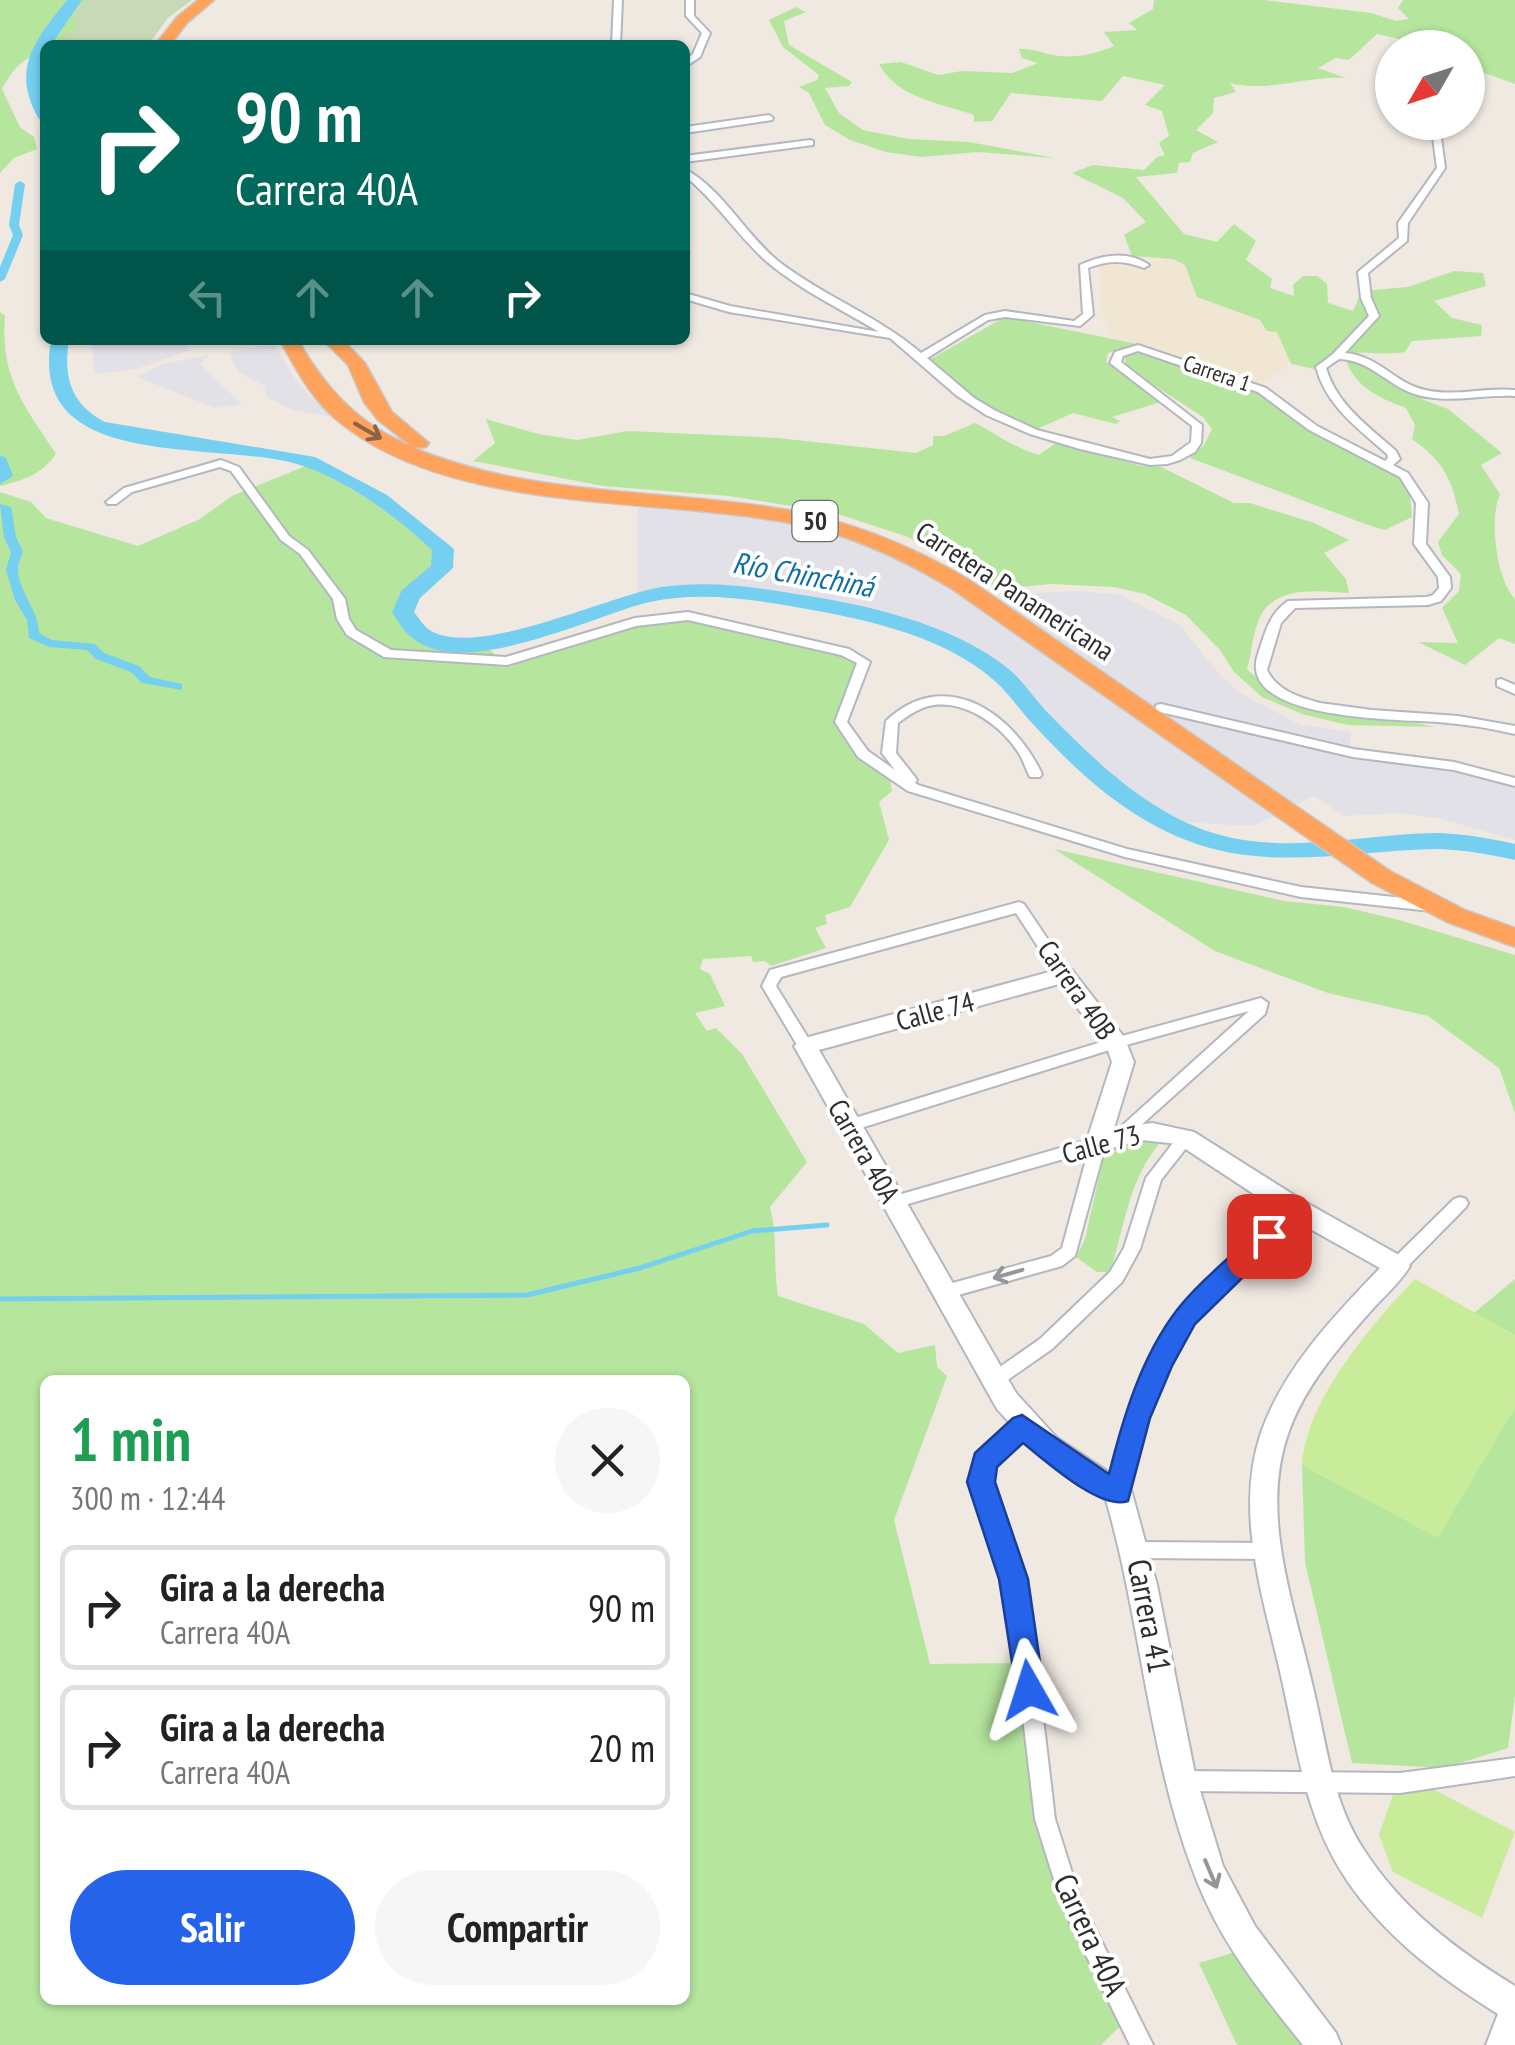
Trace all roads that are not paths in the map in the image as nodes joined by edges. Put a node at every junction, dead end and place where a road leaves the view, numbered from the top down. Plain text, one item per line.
1 (208, 0) edge
2 (219, 0) edge
3 (441, 0) edge
4 (456, 0) edge
5 (618, 0) edge
6 (690, 0) edge
7 (166, 40) edge
8 (177, 40) edge
9 (616, 40) edge
10 (690, 60) edge
11 (769, 118) dead end
12 (690, 129) edge
13 (1437, 140) edge
14 (810, 143) dead end
15 (690, 158) edge
16 (690, 176) edge
17 (1144, 265) dead end
18 (690, 297) edge
19 (895, 337) junction
20 (292, 345) edge
21 (339, 346) edge
22 (1345, 356) junction
23 (921, 357) junction
24 (302, 362) junction
25 (1515, 393) edge
26 (1386, 465) junction
27 (112, 502) dead end
28 (1501, 683) dead end
29 (1515, 690) edge
30 (1161, 708) junction
31 (1515, 730) edge
32 (1034, 774) dead end
33 (1515, 782) edge
34 (913, 788) junction
35 (1293, 808) junction
36 (1389, 872) junction
37 (1435, 906) junction
38 (1515, 925) edge
39 (1515, 938) edge
40 (1064, 975) junction
41 (770, 979) joint
42 (1116, 1043) junction
43 (805, 1046) junction
44 (848, 1126) junction
45 (1123, 1132) junction
46 (1186, 1138) junction
47 (1098, 1143) junction
48 (894, 1202) junction
49 (1460, 1202) dead end
50 (1296, 1209) junction
51 (1397, 1266) junction
52 (944, 1292) junction
53 (993, 1381) junction
54 (1022, 1426) junction
55 (1118, 1493) junction
56 (1137, 1550) junction
57 (1269, 1550) junction
58 (1515, 1768) edge
59 (1318, 1780) junction
60 (1180, 1781) junction
61 (1515, 2004) edge
62 (1515, 2013) edge
63 (1142, 2045) edge
64 (1324, 2045) edge
65 (1503, 2045) edge

1 - 7 highway
2 - 8 highway
3 - 4 street
5 - 9 street
6 - 10 street
11 - 12 street
13 - 22 street
14 - 15 street
16 - 19 street, Carrera 1
17 - 23 street
18 - 19 street
19 - 23 street, Carrera 1
20 - 24 highway, Carretera Panamericana / 50
21 - 24 highway
21 - 30 highway, Carretera Panamericana / 50
22 - 25 street
22 - 26 street
23 - 26 street, Carrera 1
24 -> 35 highway, Carretera Panamericana / 50
26 - 31 street, Carrera 1
27 - 34 street
28 - 29 street
30 - 33 street
30 - 35 highway, Carretera Panamericana / 50
32 - 34 street
34 - 37 street
35 - 36 highway, Carretera Panamericana / 50
36 - 37 highway, Carretera Panamericana / 50
36 - 38 highway, Carretera Panamericana / 50
37 - 39 highway, Carretera Panamericana / 50
40 - 41 street, Carrera 40B
40 - 42 street, Carrera 40B
40 - 43 street, Calle 74
41 - 43 street, Carrera 40A
42 - 44 street
42 - 45 street
42 - 47 street, Carrera 40B
43 - 44 street, Carrera 40A
44 - 48 street, Carrera 40A
45 - 46 street, Calle 73
45 - 47 street, Calle 73
46 - 50 street, Calle 73
46 - 53 street
47 - 48 street, Calle 73
47 -> 52 street, Carrera 40B
48 - 52 street, Carrera 40A
49 - 51 street
50 - 51 street, Calle 73
50 - 55 street
51 - 57 street
52 - 53 street, Carrera 40A
53 - 54 street, Carrera 40A
54 - 55 street, Carrera 40A
54 - 63 street, Carrera 40A
55 - 56 street, Carrera 41
56 - 57 street
56 - 60 street, Carrera 41
57 - 59 street
58 - 59 street
59 - 60 street
59 - 61 street
60 -> 64 street, Carrera 41
62 - 65 street

